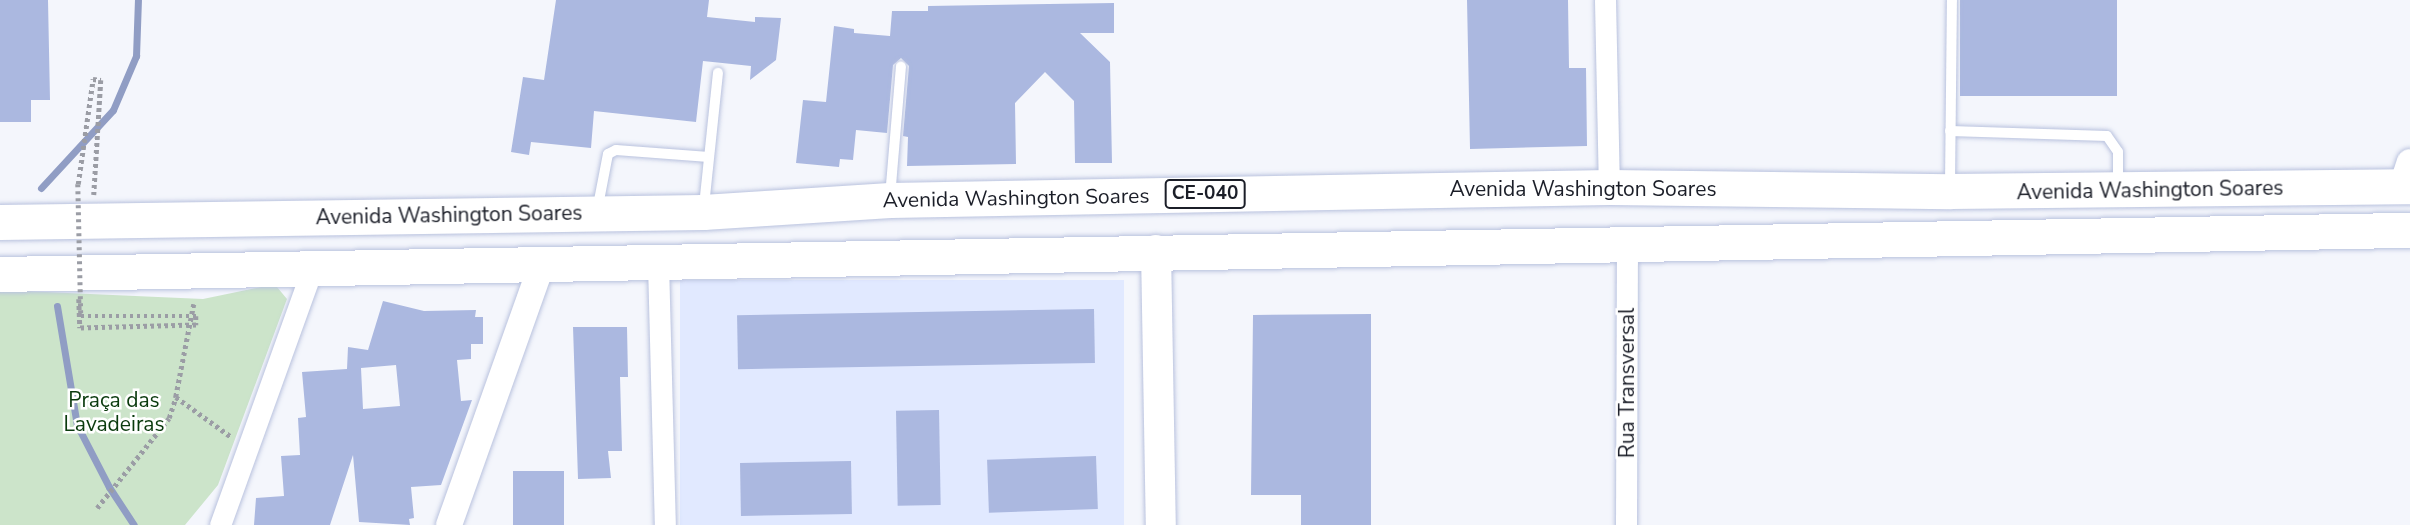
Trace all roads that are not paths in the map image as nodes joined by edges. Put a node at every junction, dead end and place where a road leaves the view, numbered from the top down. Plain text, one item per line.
1 (1605, 0) edge
2 (1952, 0) edge
3 (901, 66) dead end
4 (718, 73) dead end
5 (1950, 131) junction
6 (709, 157) junction
7 (2407, 178) edge
8 (1609, 187) junction
9 (1950, 191) junction
10 (2118, 191) junction
11 (890, 200) junction
12 (704, 212) junction
13 (597, 213) junction
14 (0, 222) edge
15 (2410, 230) edge
16 (1628, 242) junction
17 (1156, 250) junction
18 (658, 263) junction
19 (541, 266) junction
20 (312, 270) junction
21 (0, 274) edge
22 (220, 525) edge
23 (449, 525) edge
24 (665, 525) edge
25 (1161, 525) edge
26 (1626, 525) edge

1 - 8 street
2 - 5 lane
3 - 11 lane
4 - 6 lane
5 - 9 lane
5 - 10 lane
6 - 12 lane
6 - 13 lane
7 - 10 highway, Avenida Washington Soares / CE-040
8 - 9 highway, Avenida Washington Soares / CE-040
8 - 11 highway, Avenida Washington Soares / CE-040
9 - 10 highway, Avenida Washington Soares / CE-040
11 - 12 highway, Avenida Washington Soares / CE-040
12 - 13 highway, Avenida Washington Soares / CE-040
13 - 14 highway, Avenida Washington Soares / CE-040
15 - 16 highway, Avenida Washington Soares
16 - 17 highway, Avenida Washington Soares
16 - 26 street, Rua Transversal
17 - 18 highway, Avenida Washington Soares
17 - 25 main road
18 - 19 highway, Avenida Washington Soares
18 - 24 street
19 - 20 highway, Avenida Washington Soares
19 - 23 street
20 - 21 highway, Avenida Washington Soares
20 - 22 street

